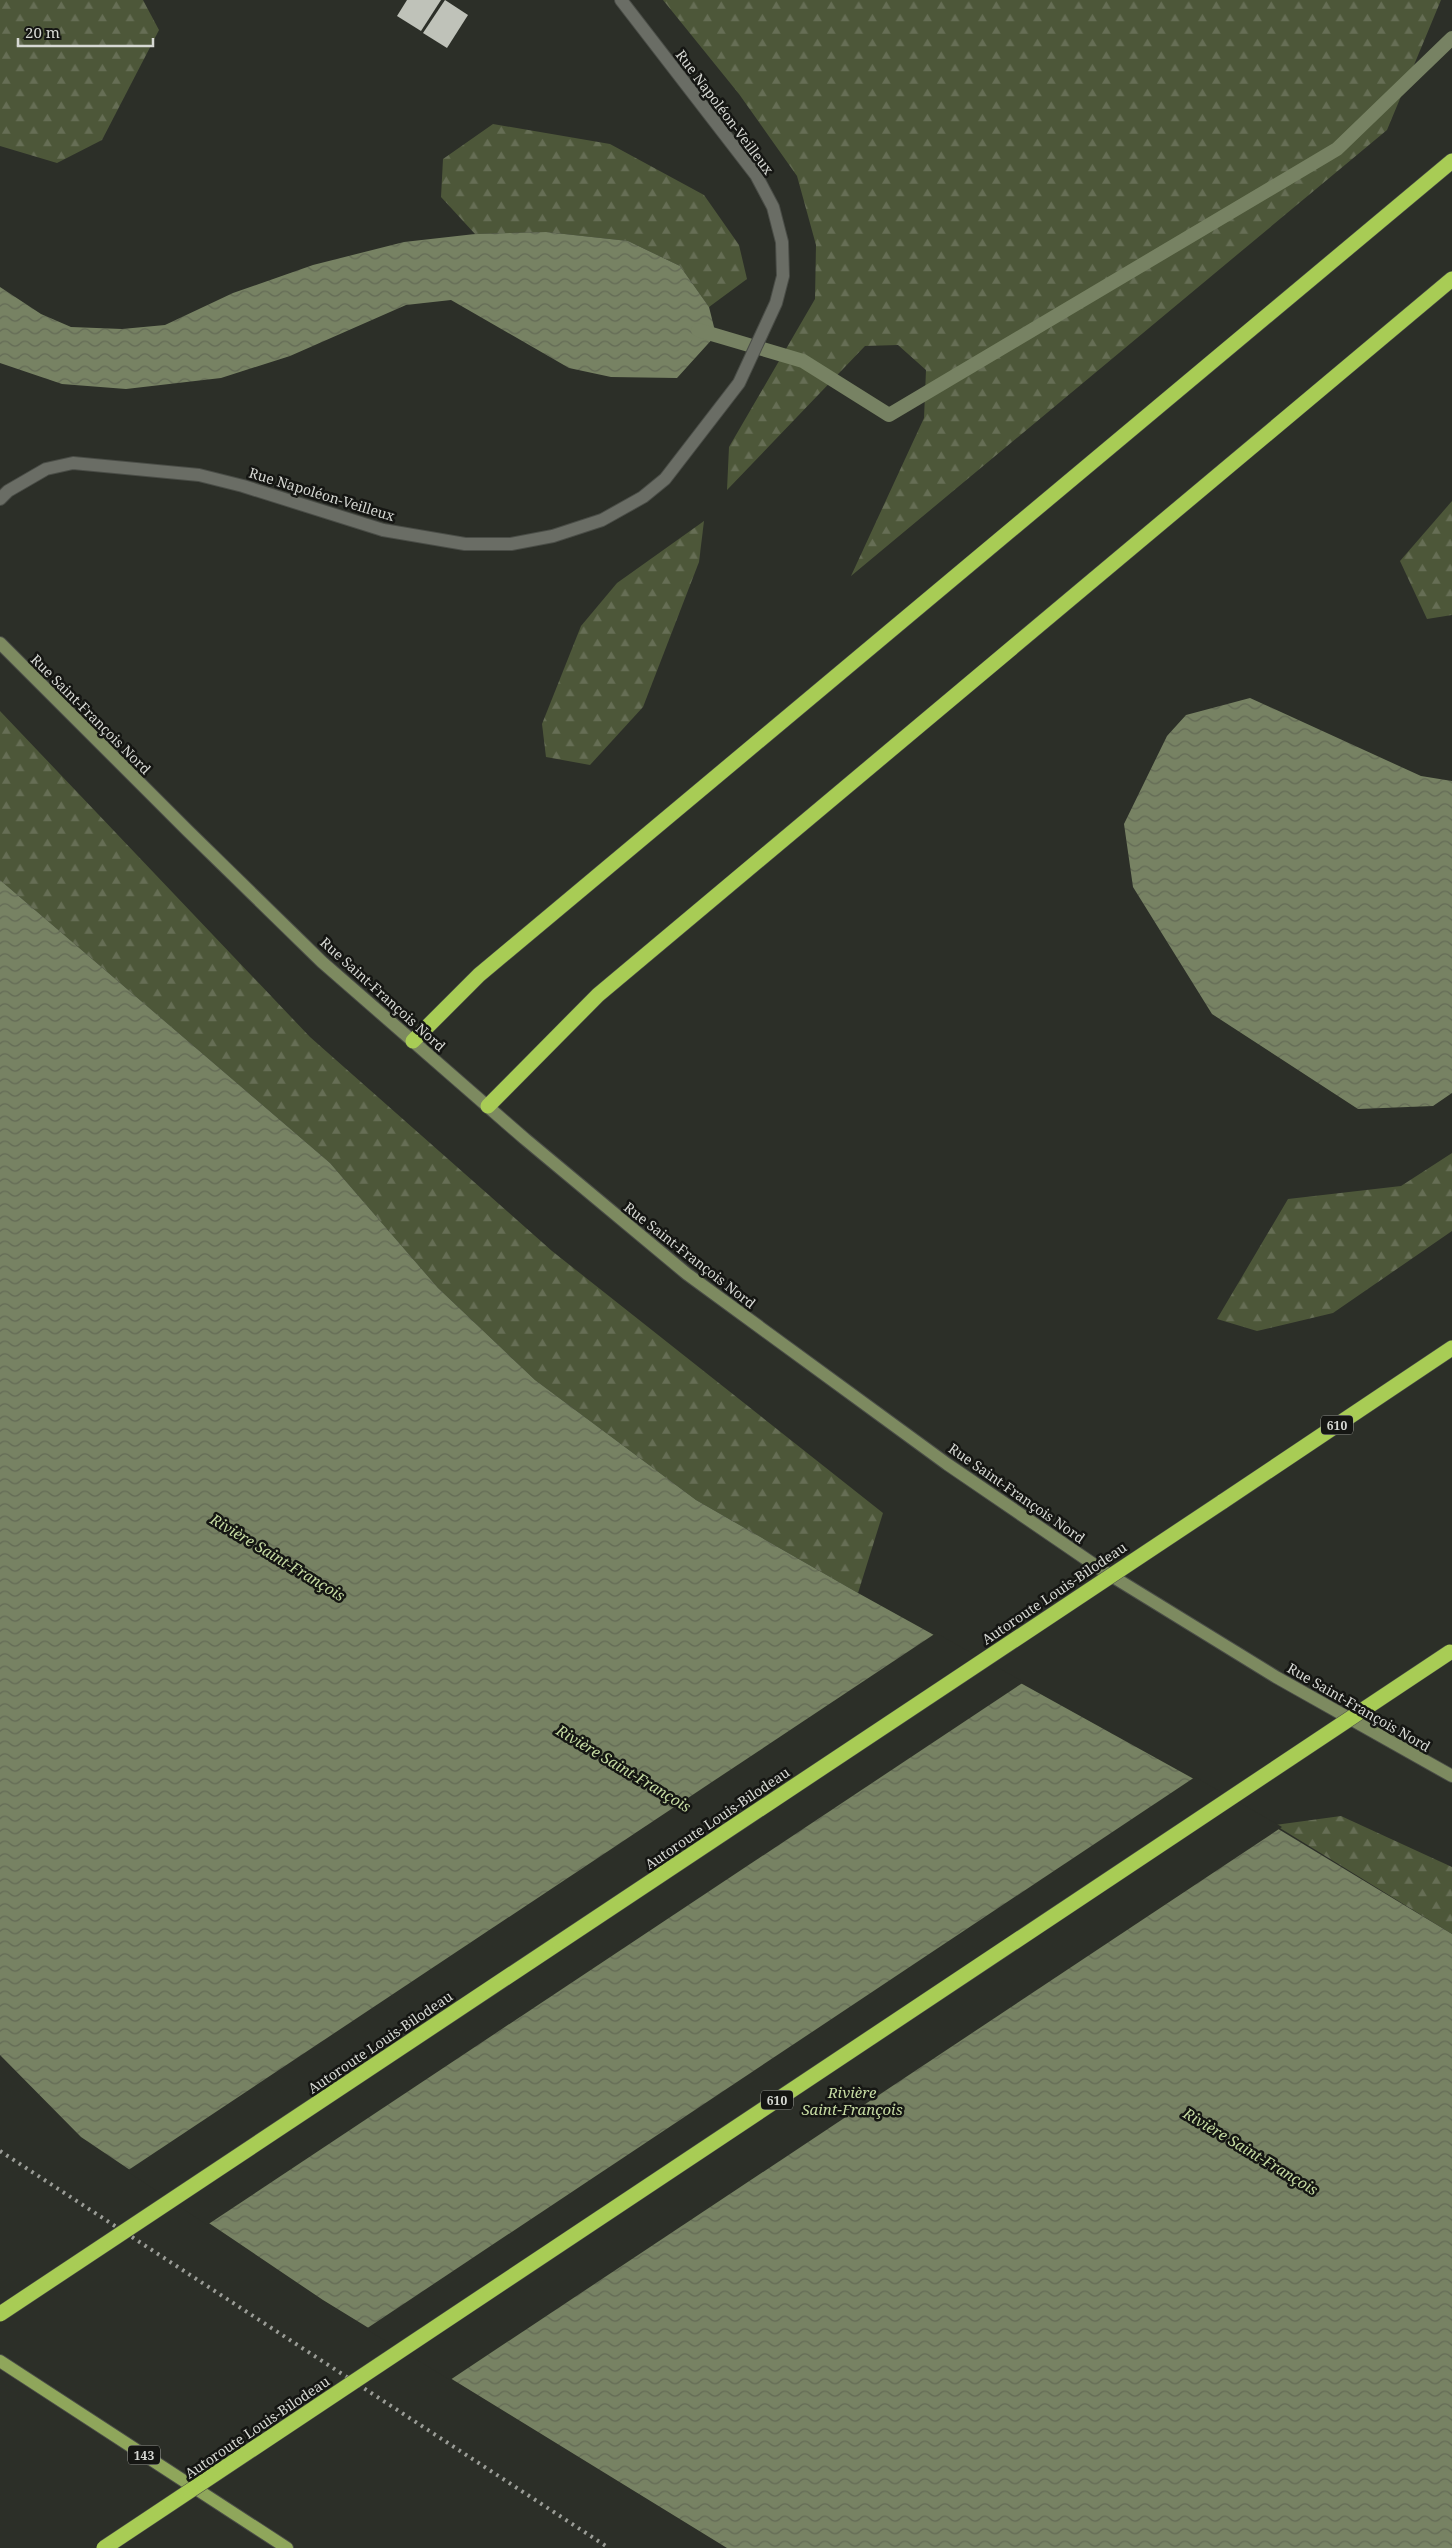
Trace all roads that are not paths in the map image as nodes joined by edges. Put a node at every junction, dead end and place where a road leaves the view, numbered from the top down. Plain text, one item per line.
1 (621, 0) edge
2 (1452, 161) edge
3 (1452, 279) edge
4 (0, 499) edge
5 (0, 642) edge
6 (413, 1041) junction
7 (488, 1106) junction
8 (1452, 1348) edge
9 (1451, 1651) edge
10 (1452, 1776) edge
11 (0, 2314) edge
12 (0, 2361) edge
13 (104, 2548) edge
14 (287, 2548) edge

1 - 4 street, Rue Napoléon-Veilleux
2 - 6 highway
3 - 7 highway
5 - 6 street, Rue Saint-François Nord
6 - 7 street, Rue Saint-François Nord
7 - 10 street, Rue Saint-François Nord
8 - 11 highway, Autoroute Louis-Bilodeau / 610, bridge
9 - 13 highway, Autoroute Louis-Bilodeau / 610, bridge
12 - 14 main road, 143

